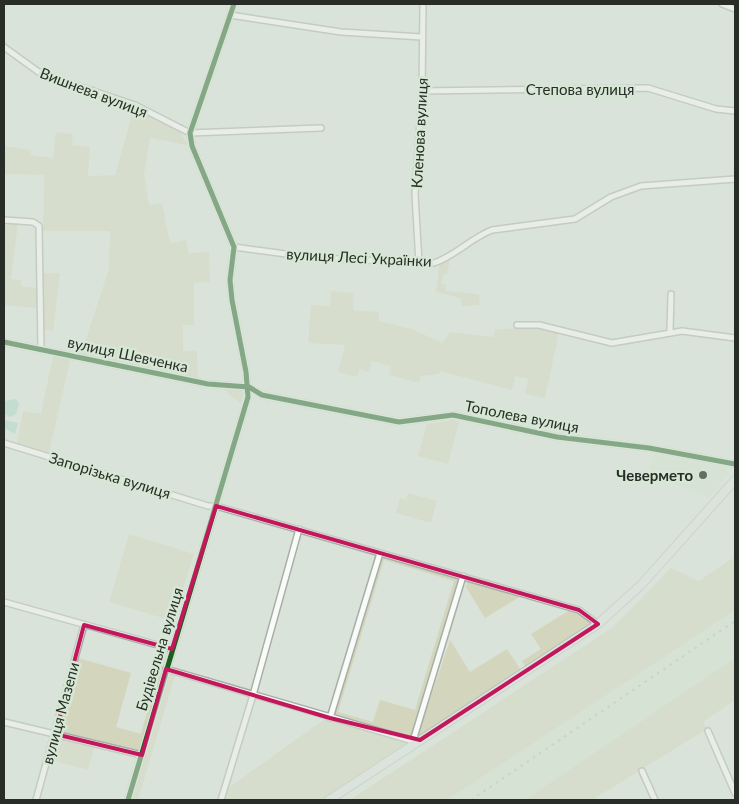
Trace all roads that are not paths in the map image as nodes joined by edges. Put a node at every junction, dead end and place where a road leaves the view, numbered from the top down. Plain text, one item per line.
1 (234, 4) edge
2 (423, 4) edge
3 (722, 4) edge
4 (735, 9) edge
5 (230, 15) junction
6 (422, 37) junction
7 (4, 47) edge
8 (422, 91) junction
9 (735, 110) edge
10 (321, 128) dead end
11 (190, 133) junction
12 (735, 179) edge
13 (4, 220) edge
14 (234, 247) junction
15 (419, 263) junction
16 (672, 294) dead end
17 (517, 325) dead end
18 (670, 331) junction
19 (735, 338) edge
20 (4, 342) edge
21 (40, 349) junction
22 (248, 387) junction
23 (4, 443) edge
24 (735, 464) edge
25 (735, 480) edge
26 (216, 506) junction
27 (299, 529) junction
28 (380, 553) junction
29 (464, 576) junction
30 (4, 602) edge
31 (598, 624) junction
32 (84, 625) junction
33 (172, 649) junction
34 (166, 669) junction
35 (253, 695) junction
36 (330, 718) junction
37 (4, 722) edge
38 (708, 731) dead end
39 (55, 734) junction
40 (416, 740) junction
41 (142, 755) junction
42 (642, 771) dead end
43 (735, 793) edge
44 (36, 800) edge
45 (128, 800) edge
46 (221, 800) edge
47 (329, 800) edge
48 (655, 800) edge

1 - 5 street
2 - 6 street, Кленова вулиця
3 - 4 street
5 - 6 street
5 - 11 street
6 - 8 street, Кленова вулиця
7 - 11 street, Вишнева вулиця
8 - 9 street, Степова вулиця
8 - 15 street, Кленова вулиця
10 - 11 street
11 - 14 street
12 - 15 street, вулиця Лесі Українки
13 - 21 street
14 - 15 street, вулиця Лесі Українки
14 - 22 street
16 - 18 street
17 - 18 street
18 - 19 street
20 - 21 street, вулиця Шевченка
21 - 22 street, вулиця Шевченка
22 - 24 street, Тополева вулиця
22 - 26 street
23 - 26 street, Запорізька вулиця
25 - 31 main road
26 - 27 street
26 - 33 street, Будівельна вулиця
27 - 28 street
27 - 35 street
28 - 29 street
28 - 36 street
29 - 31 street
29 - 40 street
30 - 32 street
31 - 40 main road
32 - 33 street
32 - 39 street, вулиця Мазепи
33 - 34 street, Будівельна вулиця
34 - 35 street
34 - 41 street, Будівельна вулиця
35 - 36 street
35 - 46 street
36 - 40 street
37 - 39 street
38 - 43 street
39 - 41 street
39 - 44 street, вулиця Мазепи
40 - 47 main road
41 - 45 street, Будівельна вулиця
42 - 48 street

